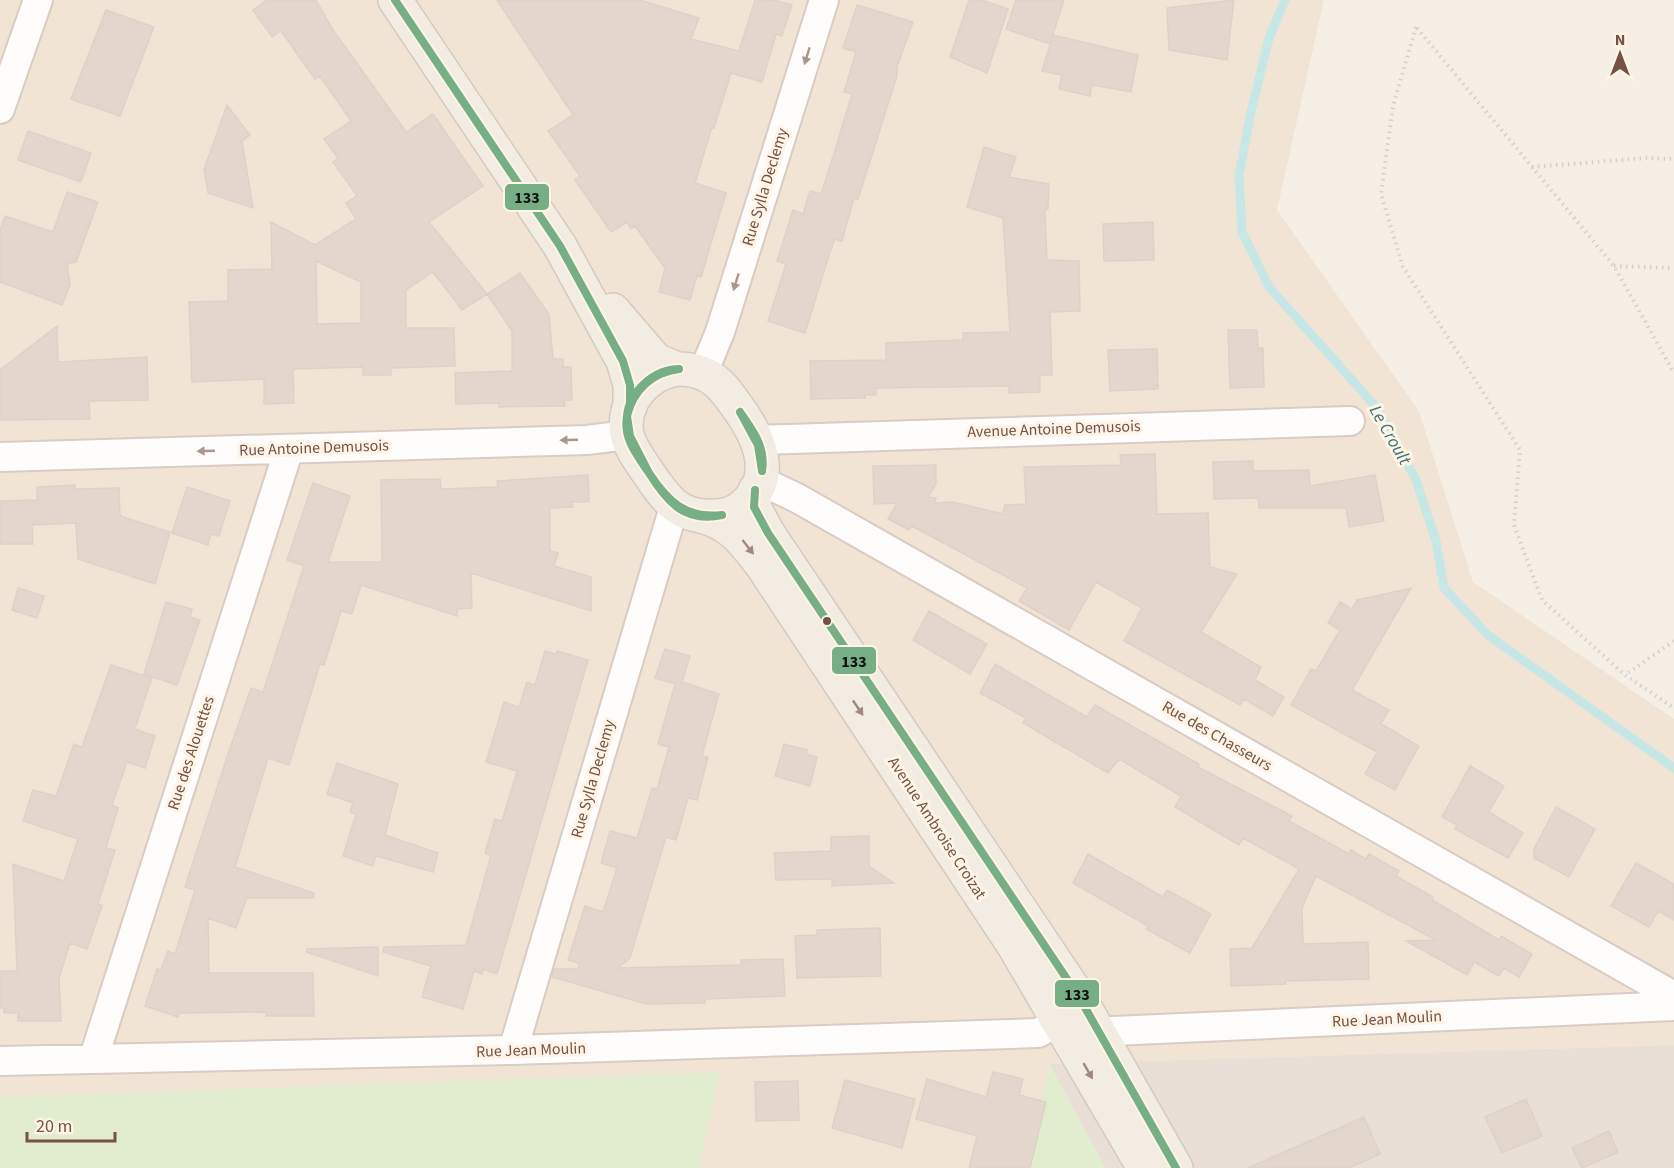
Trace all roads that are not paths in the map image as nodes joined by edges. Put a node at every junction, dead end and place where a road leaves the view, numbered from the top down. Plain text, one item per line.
1 (38, 0) edge
2 (395, 0) edge
3 (824, 0) edge
4 (0, 109) edge
5 (560, 246) junction
6 (690, 371) junction
7 (629, 421) junction
8 (1350, 421) dead end
9 (758, 440) junction
10 (289, 449) junction
11 (0, 457) edge
12 (757, 485) junction
13 (687, 512) junction
14 (970, 877) junction
15 (1674, 996) edge
16 (1674, 1006) edge
17 (1059, 1021) junction
18 (1099, 1032) junction
19 (513, 1050) junction
20 (94, 1057) junction
21 (0, 1061) edge
22 (1144, 1168) edge
23 (1176, 1168) edge

1 - 4 street
2 - 5 main road
3 -> 6 street, Rue Sylla Declemy
5 - 6 main road
5 - 7 main road
6 - 7 main road
6 - 9 main road
7 -> 10 street, Rue Antoine Demusois
7 - 13 main road
8 - 9 street, Avenue Antoine Demusois
9 - 12 main road
10 -> 11 street, Rue Antoine Demusois
10 - 20 street, Rue des Alouettes
12 - 13 main road
12 - 15 street, Rue des Chasseurs
12 - 18 main road, Avenue Ambroise Croizat
13 -> 14 main road, Avenue Ambroise Croizat
13 - 19 street, Rue Sylla Declemy
14 - 17 main road, Avenue Ambroise Croizat
14 - 18 street
16 - 18 street, Rue Jean Moulin
17 - 19 street, Rue Jean Moulin
17 -> 22 main road, Avenue Ambroise Croizat
18 - 23 main road, Avenue Ambroise Croizat
19 - 20 street, Rue Jean Moulin
20 - 21 street, Rue Jean Moulin

